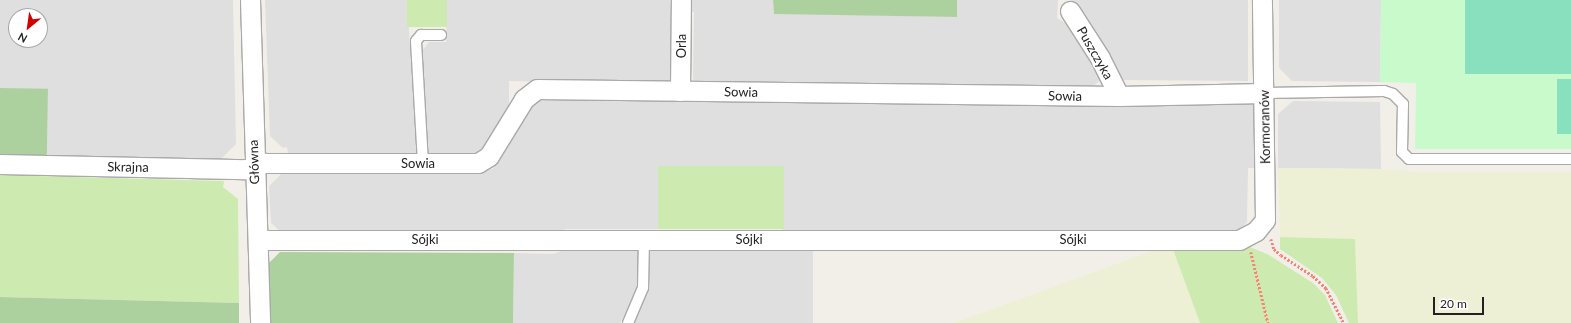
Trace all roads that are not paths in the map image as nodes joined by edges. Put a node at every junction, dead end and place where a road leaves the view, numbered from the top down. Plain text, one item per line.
1 (250, 0) edge
2 (681, 0) edge
3 (1262, 0) edge
4 (1070, 11) dead end
5 (441, 34) dead end
6 (680, 91) junction
7 (1265, 93) junction
8 (1119, 96) junction
9 (1571, 159) edge
10 (423, 163) junction
11 (0, 164) edge
12 (254, 165) junction
13 (1243, 238) joint
14 (644, 239) junction
15 (258, 240) junction
16 (260, 323) edge
17 (628, 323) edge

1 - 12 street, Główna
2 - 6 street, Orla
3 - 7 street, Kormoranów
4 - 8 street, Puszczyka
5 - 10 lane
6 - 8 street, Sowia
6 - 10 street, Sowia
7 - 8 street, Sowia
7 - 9 lane
7 - 13 street, Kormoranów
10 - 12 street, Sowia
11 - 12 street, Skrajna
12 - 15 street, Główna
13 - 14 street, Sójki
14 - 15 street, Sójki
14 - 17 lane
15 - 16 street, Główna

